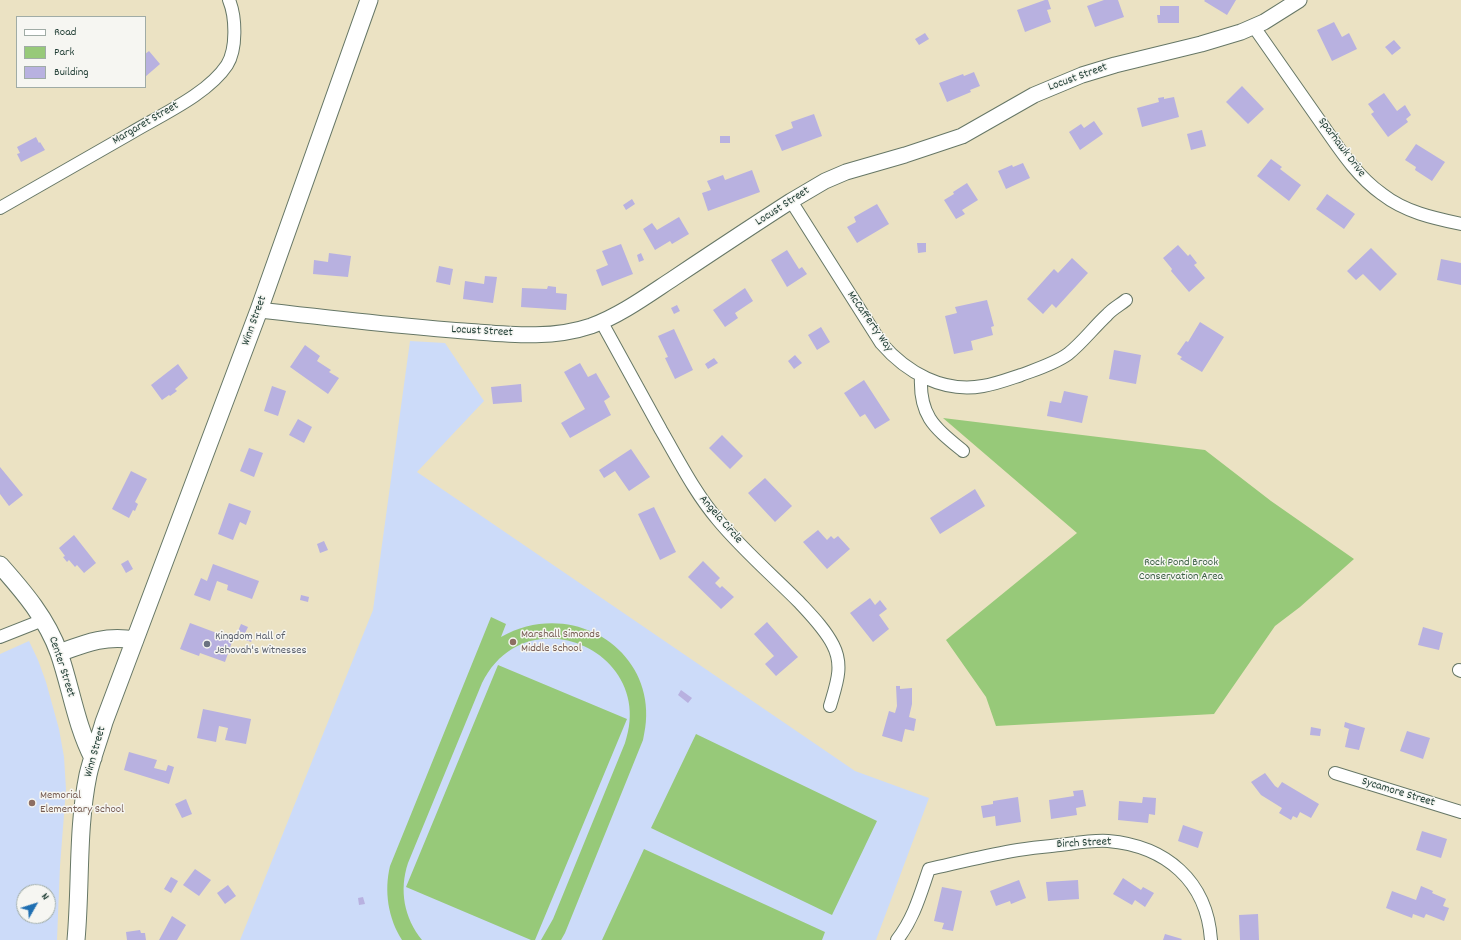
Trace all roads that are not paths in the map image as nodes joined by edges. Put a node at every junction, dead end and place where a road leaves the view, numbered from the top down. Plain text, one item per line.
1 (229, 0) edge
2 (369, 0) edge
3 (1300, 0) edge
4 (1254, 27) junction
5 (791, 201) junction
6 (0, 208) edge
7 (1461, 224) edge
8 (1126, 300) dead end
9 (259, 310) junction
10 (601, 321) junction
11 (920, 376) junction
12 (963, 451) dead end
13 (0, 565) edge
14 (43, 620) junction
15 (0, 637) edge
16 (135, 640) junction
17 (59, 653) junction
18 (830, 706) dead end
19 (93, 758) junction
20 (1335, 773) dead end
21 (1461, 812) edge
22 (76, 940) edge
23 (897, 940) edge
24 (1211, 940) edge

1 - 6 street, Margaret Street
2 - 9 main road, Winn Street
3 - 4 street, Locust Street
4 - 5 street, Locust Street
4 - 7 street, Sparhawk Drive
5 - 10 street, Locust Street
5 - 11 street, McCafferty Way
8 - 11 street, McCafferty Way
9 - 10 street, Locust Street
9 - 16 main road, Winn Street
10 - 18 street, Angela Circle
11 - 12 street
13 - 14 main road, Center Street
14 - 15 street
14 - 17 main road, Center Street
16 - 17 main road
16 - 19 main road, Winn Street
17 - 19 main road, Center Street
19 - 22 main road, Winn Street
20 - 21 street, Sycamore Street
23 - 24 street, Birch Street

